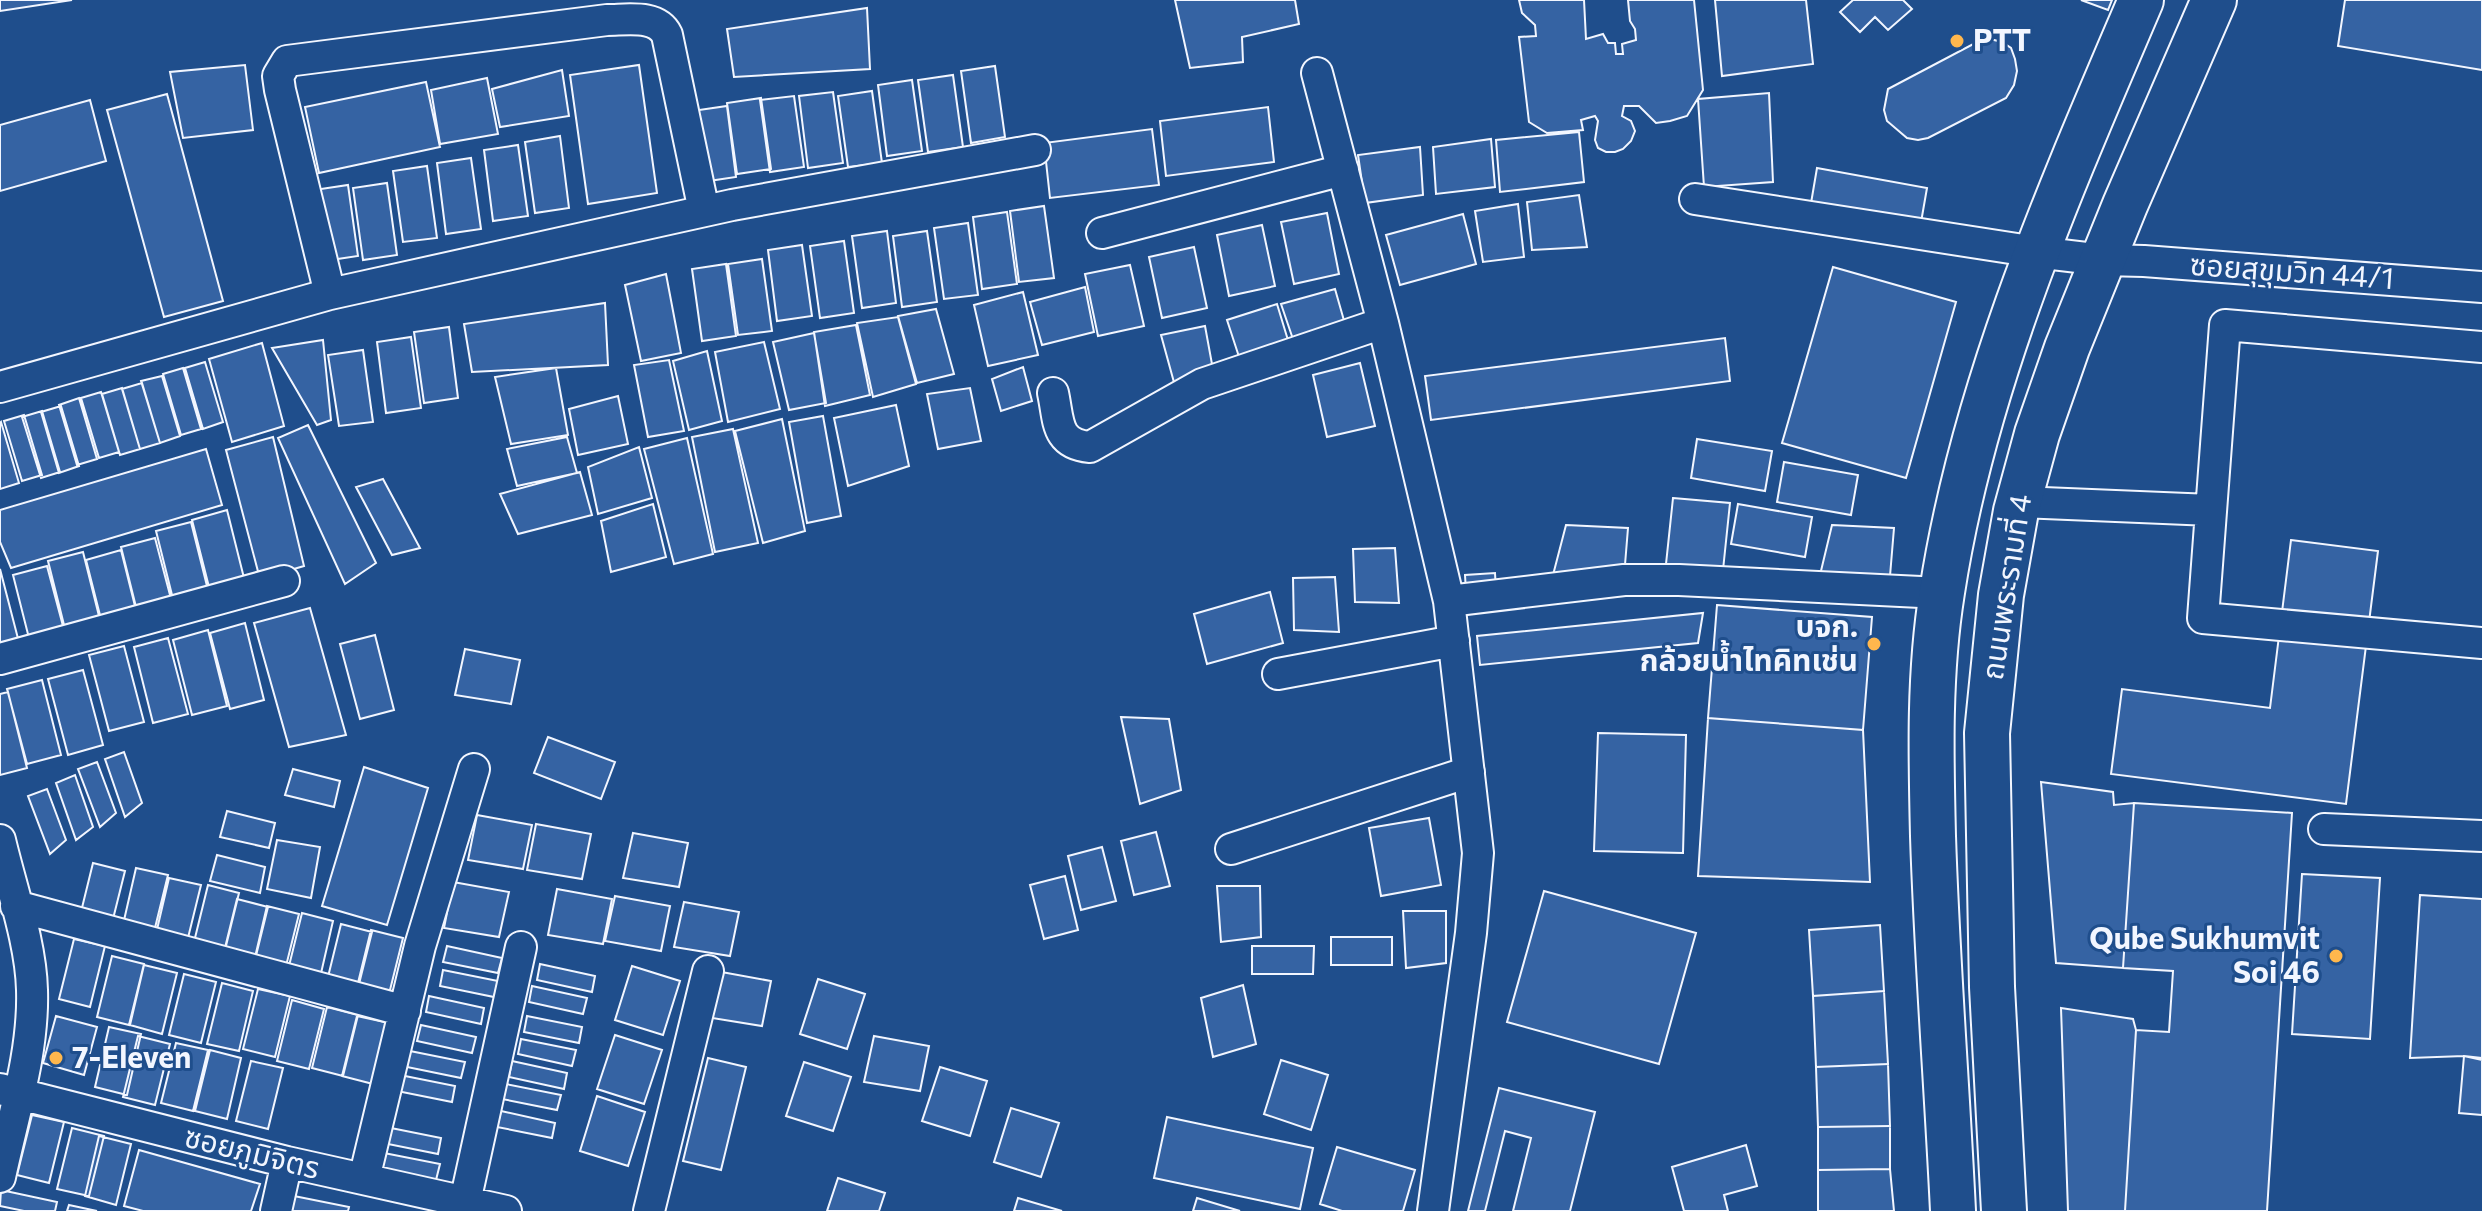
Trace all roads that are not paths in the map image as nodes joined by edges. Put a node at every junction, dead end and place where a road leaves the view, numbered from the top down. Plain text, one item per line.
1 (2141, 0) edge
2 (2214, 0) edge
3 (1317, 73) dead end
4 (1035, 150) dead end
5 (1343, 170) junction
6 (1695, 199) dead end
7 (704, 211) junction
8 (1102, 233) dead end
9 (2036, 252) junction
10 (2103, 260) junction
11 (2482, 287) edge
12 (330, 294) junction
13 (1383, 323) junction
14 (2482, 347) edge
15 (0, 387) edge
16 (1053, 393) dead end
17 (2019, 502) junction
18 (2211, 510) junction
19 (284, 581) dead end
20 (1941, 593) junction
21 (1449, 601) junction
22 (1454, 641) junction
23 (2482, 643) edge
24 (0, 659) edge
25 (1278, 674) dead end
26 (474, 769) dead end
27 (1469, 772) junction
28 (2324, 829) dead end
29 (2482, 836) edge
30 (0, 840) edge
31 (1231, 849) dead end
32 (16, 906) junction
33 (521, 947) dead end
34 (708, 971) dead end
35 (405, 1011) junction
36 (9, 1092) edge
37 (287, 1162) junction
38 (0, 1177) edge
39 (364, 1179) junction
40 (465, 1202) junction
41 (276, 1211) edge
42 (506, 1211) edge
43 (649, 1211) edge
44 (1433, 1211) edge
45 (1953, 1211) edge
46 (2004, 1211) edge

1 - 9 main road, ถนนพระรามที่ 4
2 - 10 main road, ถนนพระรามที่ 4
3 - 5 street
4 - 7 street
5 - 8 street
5 - 13 street
6 - 9 street, ซอยสุขุมวิท 44/1
7 - 12 street
7 - 12 street
9 - 10 street, ซอยสุขุมวิท 44/1
9 - 20 main road, ถนนพระรามที่ 4
10 - 11 street, ซอยสุขุมวิท 44/1
10 - 17 main road, ถนนพระรามที่ 4
12 - 15 street
13 - 16 street
13 - 21 street
14 - 18 street
17 - 18 street
17 - 46 main road, ถนนพระรามที่ 4
18 - 23 street
19 - 24 street
20 - 21 street
20 - 45 main road, ถนนพระรามที่ 4
21 - 22 street
22 - 25 street
22 - 27 street
26 - 35 street
27 - 31 street
27 - 44 street
28 - 29 street
30 - 32 street
32 - 35 street
32 - 36 street
33 - 40 street
34 - 43 street
35 - 39 street
36 - 37 street, ซอยภูมิจิตร
36 - 38 street
37 - 39 street, ซอยภูมิจิตร
37 - 41 street
39 - 40 street, ซอยภูมิจิตร
40 - 42 street, ซอยภูมิจิตร

